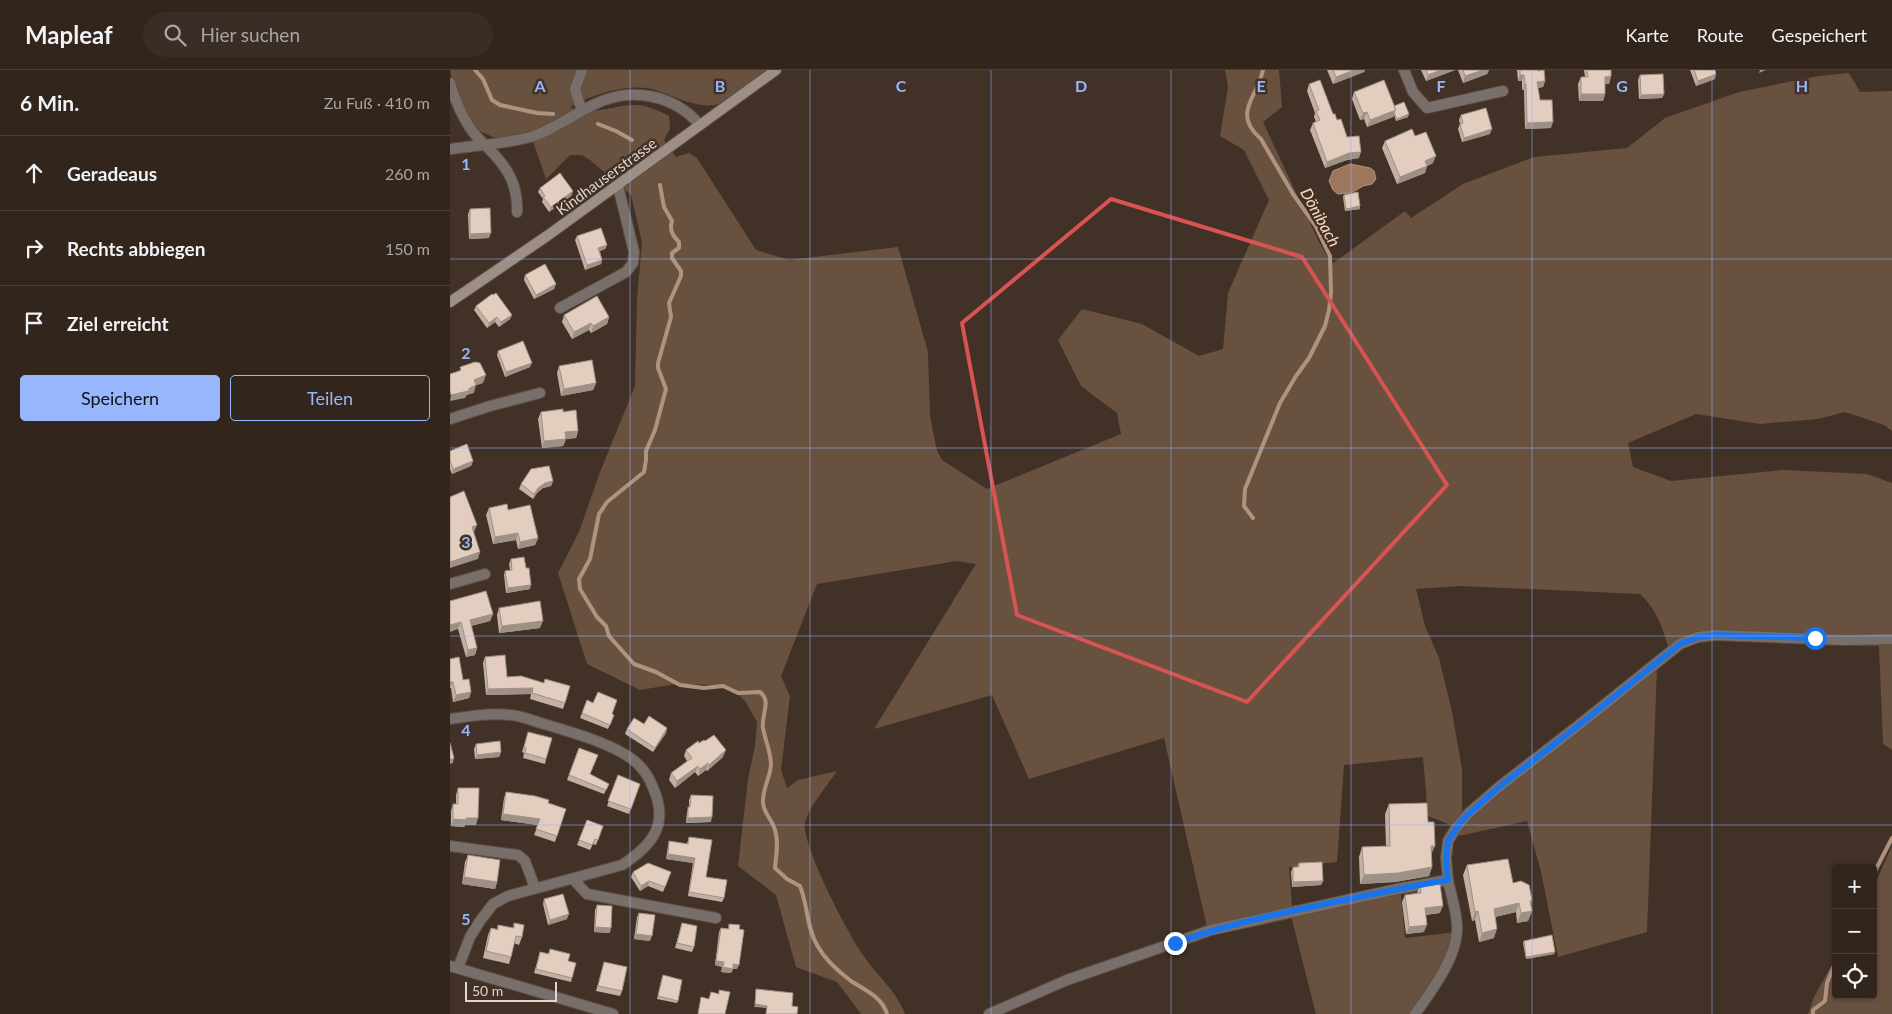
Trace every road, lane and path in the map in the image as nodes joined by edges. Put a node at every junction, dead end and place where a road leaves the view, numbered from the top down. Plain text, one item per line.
1 (582, 70) edge
2 (776, 70) edge
3 (1404, 70) edge
4 (450, 82) edge
5 (1502, 91) dead end
6 (582, 111) junction
7 (700, 125) junction
8 (484, 145) junction
9 (450, 149) edge
10 (618, 186) junction
11 (517, 212) dead end
12 (450, 302) edge
13 (560, 308) dead end
14 (540, 393) dead end
15 (450, 419) edge
16 (484, 574) dead end
17 (450, 584) edge
18 (1892, 639) edge
19 (450, 719) edge
20 (450, 846) edge
21 (573, 879) junction
22 (1448, 880) junction
23 (534, 888) junction
24 (716, 918) dead end
25 (454, 967) edge
26 (613, 1014) edge
27 (988, 1014) edge
28 (1415, 1014) edge

1 - 6 street
2 - 7 street, Kindhauserstrasse
3 - 5 street
4 - 8 street
6 - 7 street
6 - 8 street
7 - 10 street, Kindhauserstrasse
8 - 9 street
8 - 11 street
10 - 12 street, Kindhauserstrasse
10 - 13 street
14 - 15 street
16 - 17 street
18 - 22 street
19 - 21 street
20 - 23 street
21 - 23 street
21 - 24 street
22 - 27 street
22 - 28 street
23 - 25 street
25 - 26 street

